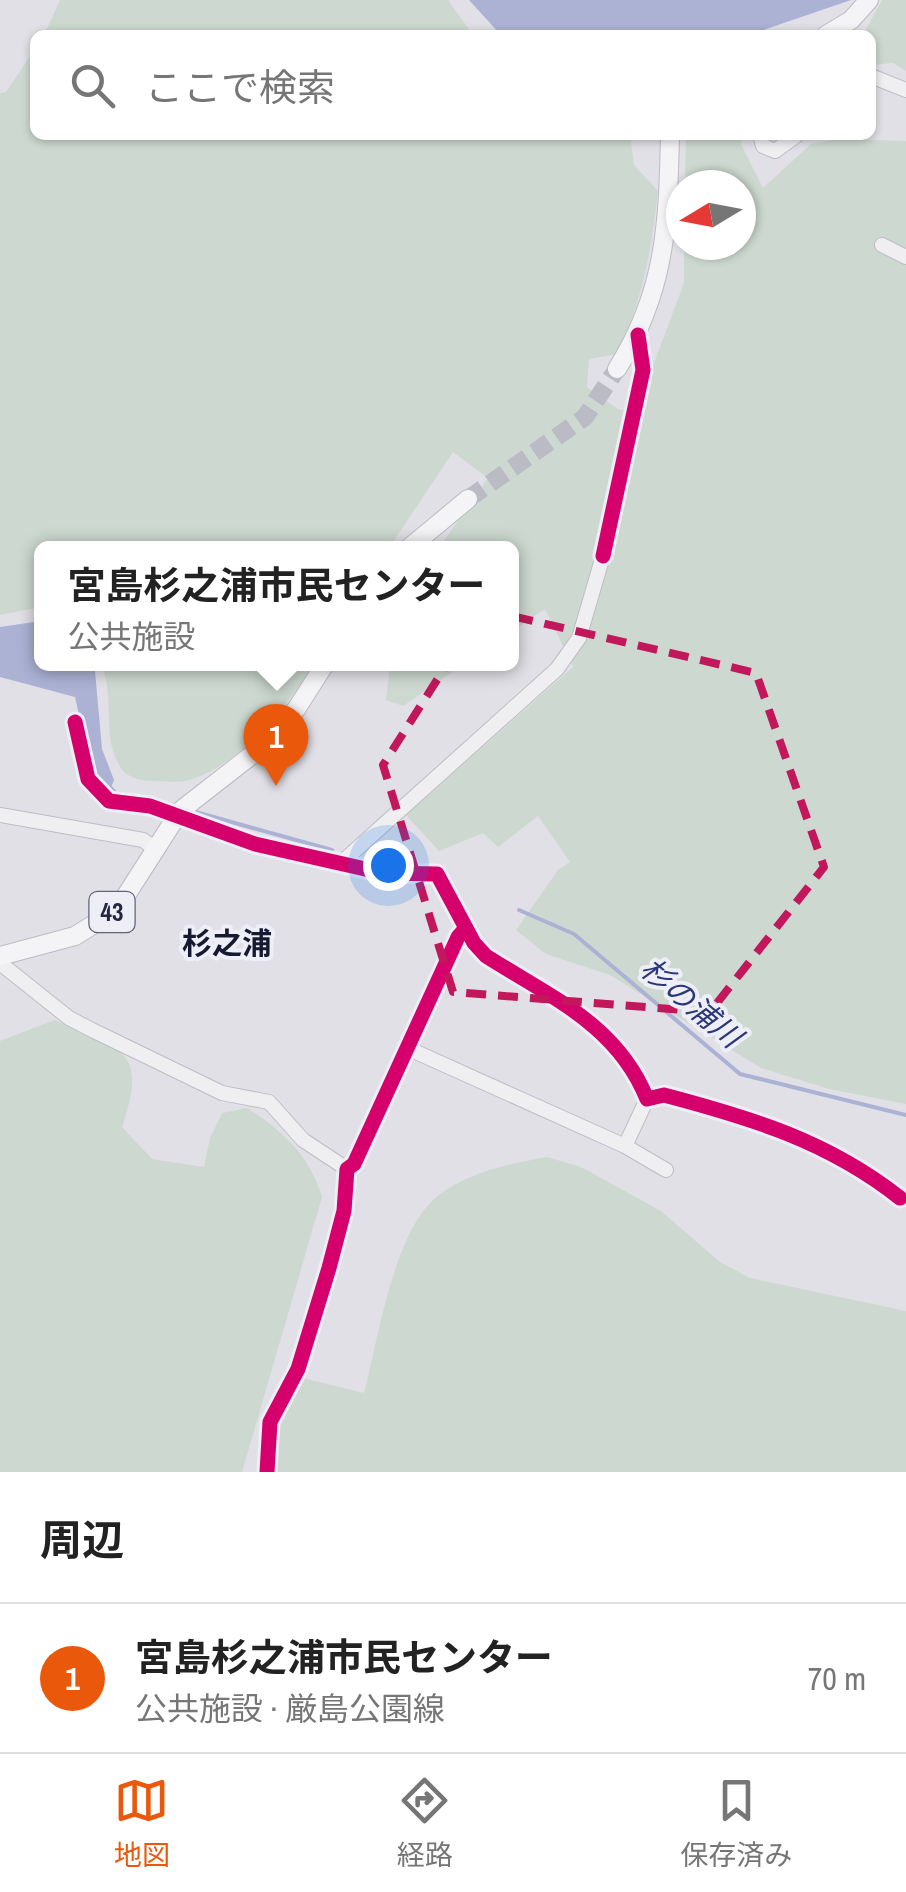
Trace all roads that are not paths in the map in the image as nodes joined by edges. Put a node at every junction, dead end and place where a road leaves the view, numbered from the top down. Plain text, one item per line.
1 (870, 0) edge
2 (849, 28) edge
3 (876, 78) edge
4 (906, 90) edge
5 (670, 140) edge
6 (761, 140) edge
7 (790, 140) edge
8 (882, 245) dead end
9 (906, 257) edge
10 (617, 369) tunnel mouth
11 (468, 499) tunnel mouth
12 (417, 541) edge
13 (603, 556) dead end
14 (320, 671) edge
15 (75, 722) dead end
16 (177, 814) junction
17 (0, 815) edge
18 (154, 848) junction
19 (341, 863) junction
20 (466, 928) junction
21 (0, 957) edge
22 (407, 1048) junction
23 (647, 1099) junction
24 (625, 1146) junction
25 (347, 1169) junction
26 (666, 1170) dead end
27 (900, 1198) dead end
28 (266, 1472) edge

1 - 2 main road
3 - 4 street
5 - 10 main road
6 - 7 street
8 - 9 street
11 - 12 main road
13 - 19 street
14 - 16 main road, 43
15 - 16 street
16 - 18 main road, 43
16 - 19 street
17 - 18 street
18 - 21 main road, 43
19 - 20 street
20 - 22 street
20 - 23 street
21 - 25 street
22 - 24 street
22 - 25 street
23 - 24 street
23 - 27 street
24 - 26 street
25 - 28 street

